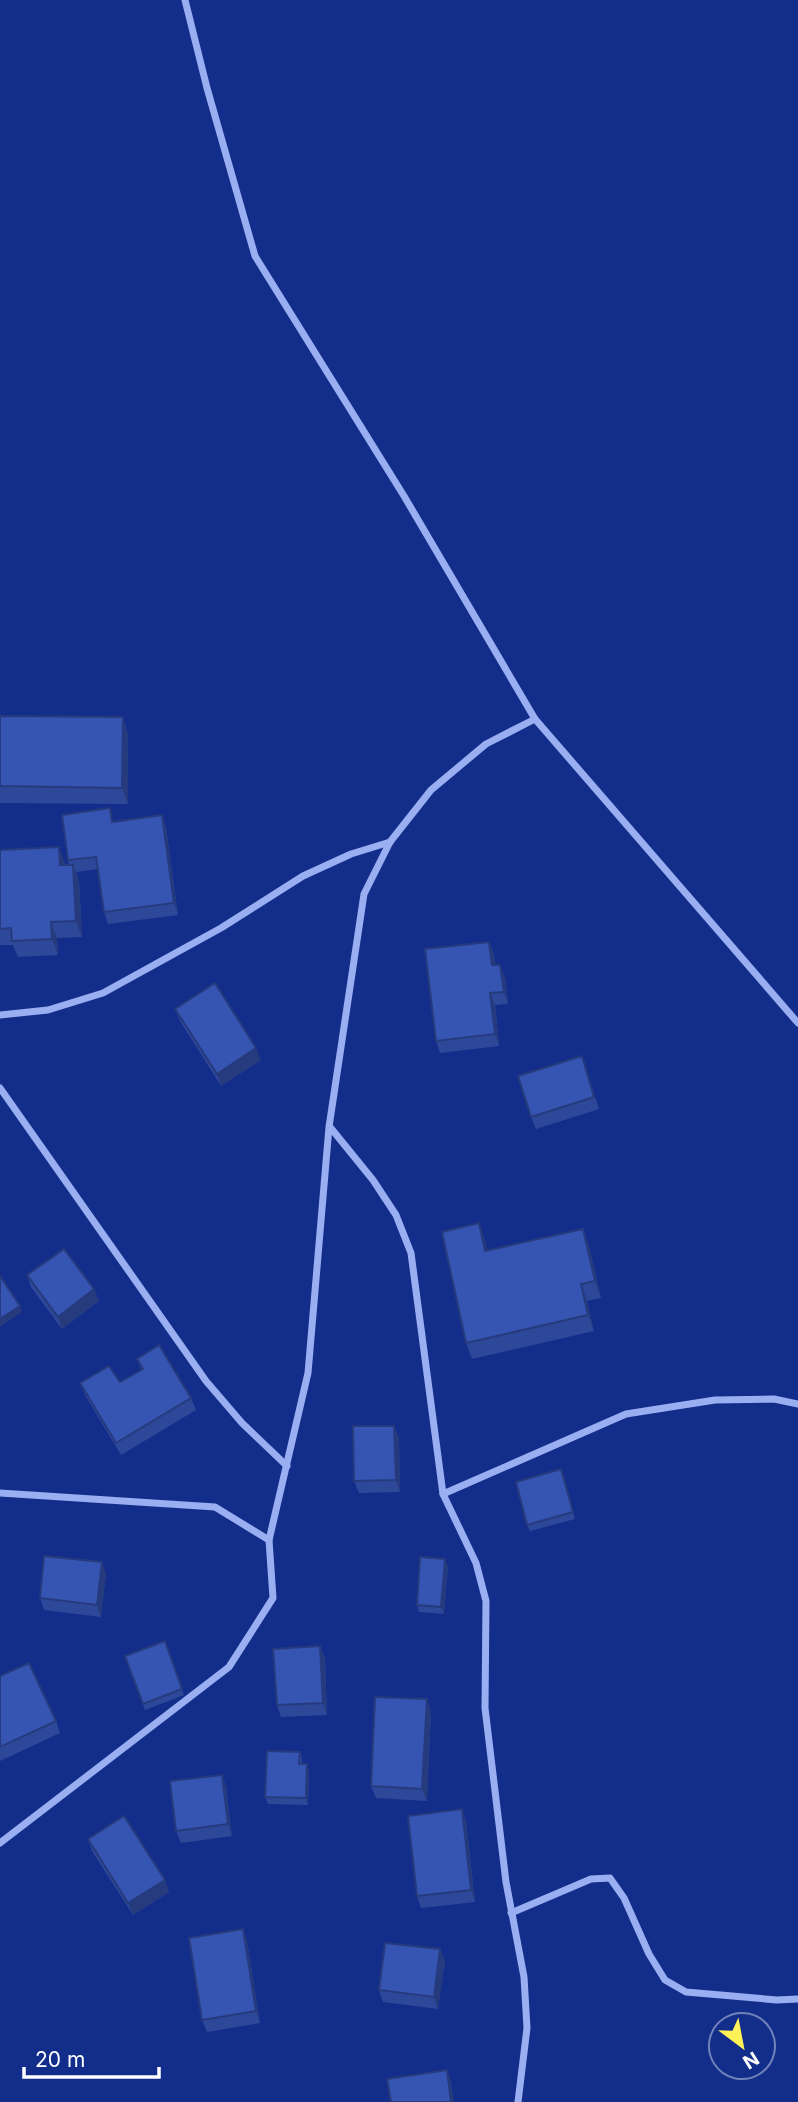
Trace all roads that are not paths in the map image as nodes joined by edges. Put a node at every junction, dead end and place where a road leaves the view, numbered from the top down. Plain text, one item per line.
1 (185, 0) edge
2 (535, 719) junction
3 (390, 842) junction
4 (0, 1015) edge
5 (798, 1023) edge
6 (0, 1088) edge
7 (329, 1127) junction
8 (798, 1404) edge
9 (287, 1466) junction
10 (0, 1493) edge
11 (443, 1494) junction
12 (269, 1540) junction
13 (0, 1843) edge
14 (511, 1913) junction
15 (798, 1999) edge
16 (518, 2102) edge

1 - 2 street
2 - 3 street
2 - 5 street
3 - 4 street
3 - 7 street
6 - 9 street
7 - 9 street
7 - 11 street
8 - 11 street
9 - 12 street
10 - 12 street
11 - 14 street
12 - 13 street
14 - 15 street
14 - 16 street

